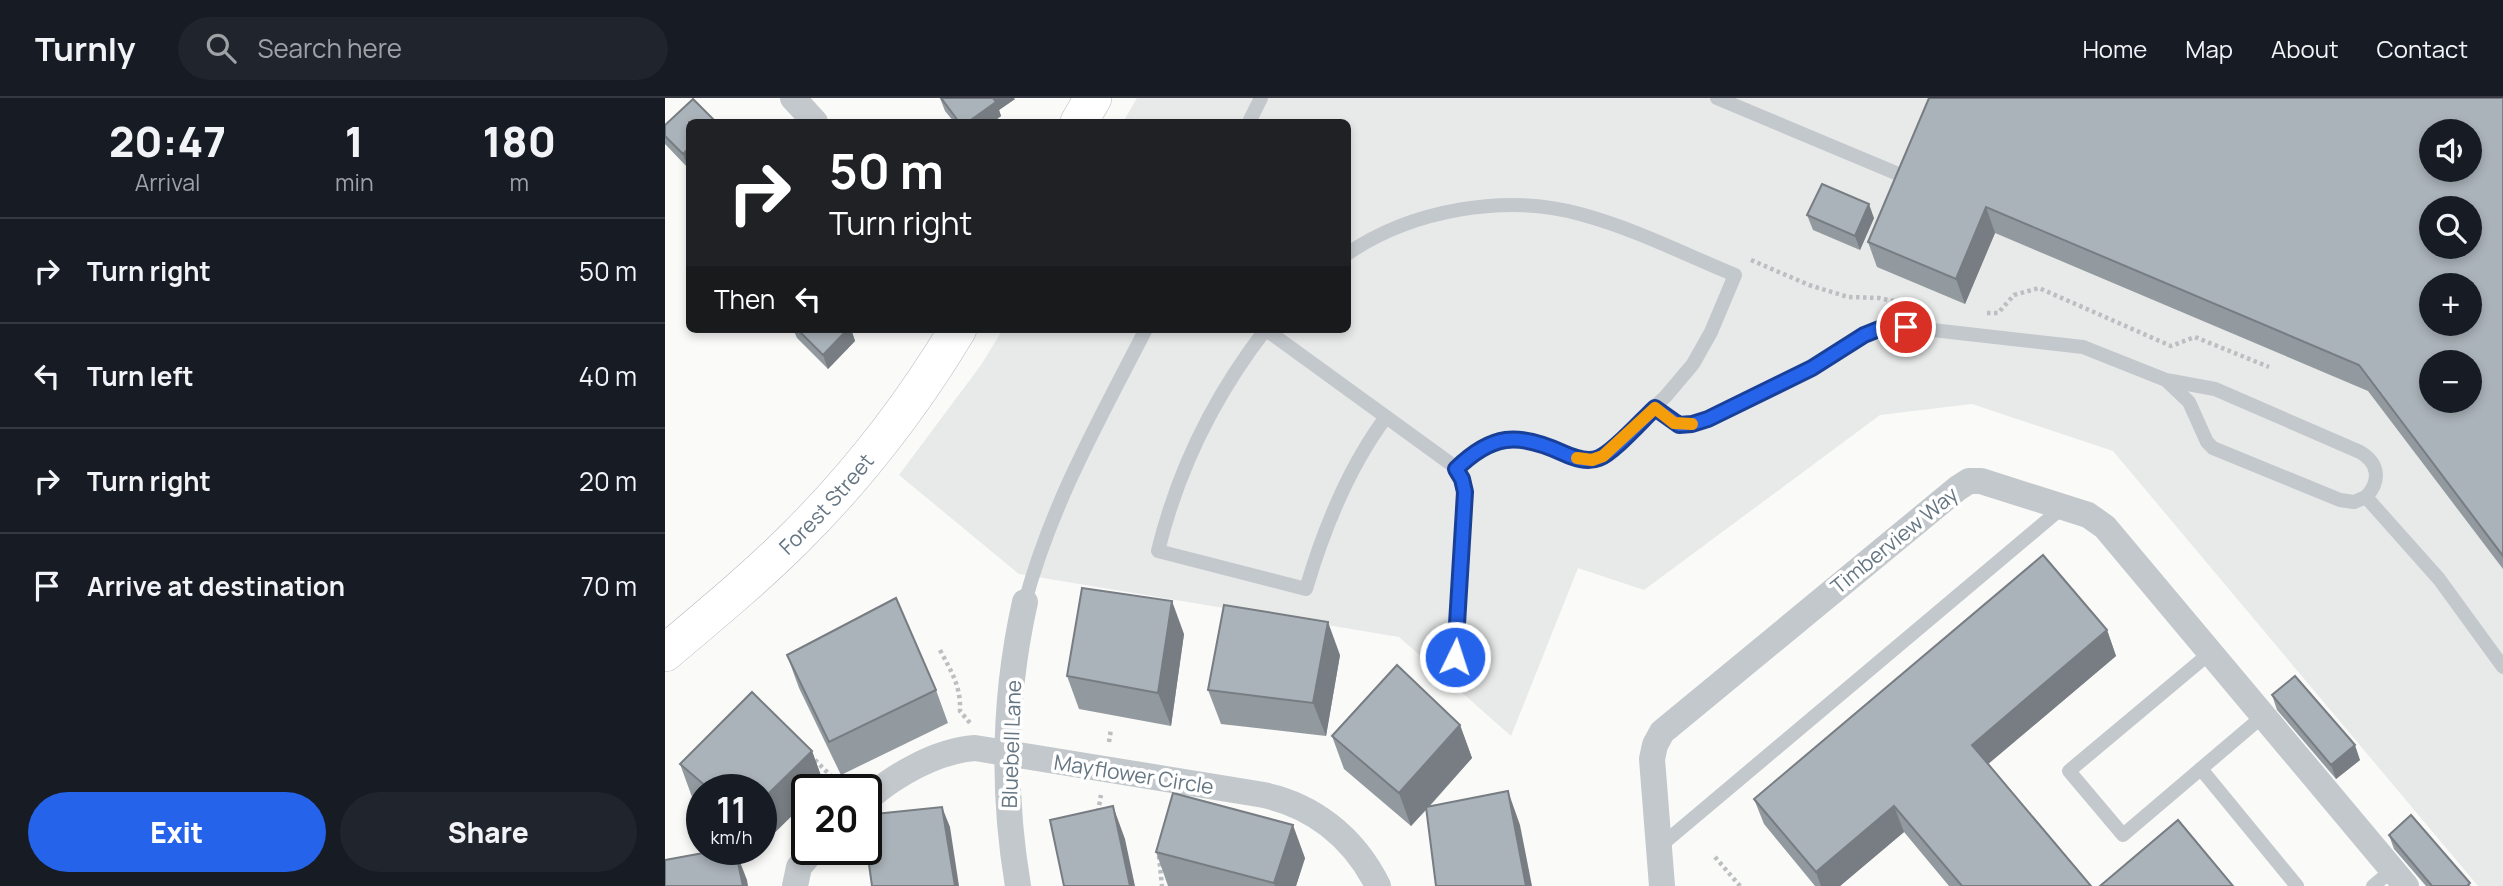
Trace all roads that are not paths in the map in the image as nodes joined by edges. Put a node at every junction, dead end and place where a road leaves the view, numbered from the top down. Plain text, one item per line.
1 (793, 98) edge
2 (1093, 98) edge
3 (1261, 98) edge
4 (1717, 98) edge
5 (811, 119) edge
6 (1081, 119) edge
7 (1250, 119) edge
8 (1903, 176) edge
9 (1351, 252) edge
10 (956, 333) edge
11 (1144, 333) edge
12 (1262, 333) edge
13 (1270, 333) edge
14 (2165, 380) junction
15 (1655, 408) junction
16 (1386, 417) junction
17 (1456, 469) junction
18 (2366, 497) junction
19 (2063, 507) junction
20 (1025, 602) joint
21 (665, 653) edge
22 (2210, 653) junction
23 (1455, 657) dead end
24 (2503, 667) edge
25 (2263, 716) junction
26 (1007, 753) junction
27 (2201, 769) junction
28 (882, 788) edge
29 (1659, 847) junction
30 (801, 865) edge
31 (2390, 881) edge
32 (795, 886) edge
33 (1018, 886) edge
34 (1378, 886) edge
35 (1662, 886) edge
36 (2297, 886) edge

1 - 5 street
2 - 6 main road
3 - 7 lane
4 - 8 lane
9 - 15 lane
10 - 21 main road, Forest Street
11 - 20 lane
12 - 16 lane
13 - 16 lane
14 - 15 lane
14 - 18 lane
14 - 18 lane
15 - 17 lane
16 - 17 lane
17 - 23 lane
18 - 24 lane
19 - 22 street, Timberview Way
19 - 29 lane
19 - 29 street, Timberview Way
20 - 26 street, Bluebell Lane
22 - 25 street, Timberview Way
22 - 27 lane
25 - 27 lane
25 - 31 street, Timberview Way
26 - 28 street, Mayflower Circle
26 - 33 street, Bluebell Lane
26 - 34 street, Mayflower Circle
27 - 36 lane
29 - 35 street, Timberview Way
30 - 32 street

